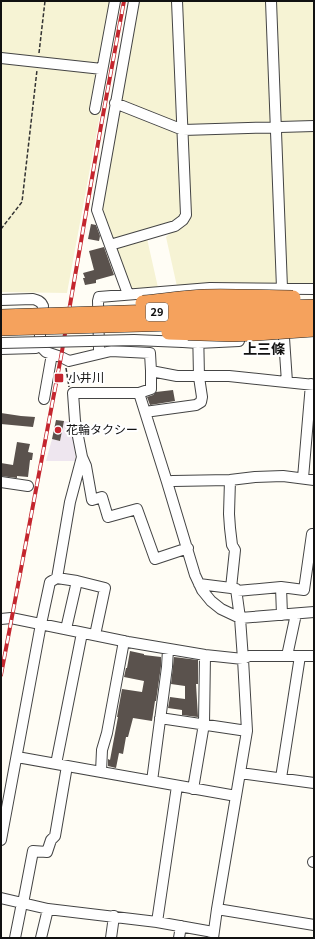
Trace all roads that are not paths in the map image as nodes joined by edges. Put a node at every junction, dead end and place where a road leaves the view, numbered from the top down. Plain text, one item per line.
1 (115, 1) edge
2 (134, 1) edge
3 (177, 1) edge
4 (271, 1) edge
5 (1, 58) edge
6 (102, 69) junction
7 (115, 102) junction
8 (95, 109) dead end
9 (314, 126) edge
10 (276, 128) junction
11 (183, 130) junction
12 (110, 245) junction
13 (282, 288) junction
14 (314, 288) edge
15 (198, 289) junction
16 (128, 294) junction
17 (314, 298) edge
18 (1, 300) edge
19 (314, 307) edge
20 (1, 317) edge
21 (314, 319) edge
22 (18, 322) junction
23 (1, 328) edge
24 (314, 328) edge
25 (314, 336) edge
26 (284, 338) junction
27 (1, 343) edge
28 (198, 343) junction
29 (39, 346) junction
30 (1, 349) edge
31 (52, 354) junction
32 (99, 354) junction
33 (151, 371) junction
34 (199, 377) junction
35 (287, 382) junction
36 (313, 384) edge
37 (139, 393) junction
38 (44, 399) dead end
39 (145, 412) junction
40 (82, 457) junction
41 (303, 478) junction
42 (230, 480) junction
43 (314, 480) edge
44 (167, 482) junction
45 (1, 483) edge
46 (28, 486) dead end
47 (312, 534) dead end
48 (188, 548) junction
49 (57, 578) junction
50 (77, 581) junction
51 (199, 584) junction
52 (281, 587) junction
53 (234, 590) junction
54 (314, 612) edge
55 (296, 614) junction
56 (282, 615) junction
57 (240, 618) junction
58 (1, 619) edge
59 (41, 624) junction
60 (66, 629) junction
61 (82, 633) junction
62 (95, 635) junction
63 (124, 641) junction
64 (168, 649) junction
65 (205, 655) junction
66 (287, 656) junction
67 (300, 656) junction
68 (314, 656) edge
69 (244, 659) junction
70 (160, 718) junction
71 (204, 724) junction
72 (247, 730) junction
73 (17, 757) junction
74 (56, 764) junction
75 (67, 766) junction
76 (101, 772) junction
77 (240, 772) junction
78 (281, 778) junction
79 (152, 781) junction
80 (314, 783) edge
81 (177, 786) junction
82 (193, 788) junction
83 (236, 796) junction
84 (1, 840) edge
85 (1, 898) edge
86 (22, 903) junction
87 (48, 909) junction
88 (217, 909) junction
89 (114, 916) junction
90 (156, 922) junction
91 (314, 925) edge
92 (181, 926) junction
93 (213, 935) edge
94 (15, 938) edge
95 (41, 938) edge
96 (111, 938) edge
97 (179, 938) edge

1 - 6 street
2 - 7 street
3 - 11 street
4 - 10 street
5 - 6 street
6 - 8 street
7 - 11 street
7 - 12 street
9 - 10 street
10 - 11 street
10 - 13 street
11 - 12 street
12 - 16 street
13 - 14 street
13 - 15 street
15 - 16 street
15 - 28 street
16 - 32 street
17 - 22 highway, bridge
18 - 29 street
19 - 22 highway, 29, bridge
20 - 22 highway, 29, bridge
21 - 22 highway, 29, bridge
22 - 23 highway, 29, bridge
22 - 24 highway, bridge
25 - 26 street
26 - 28 street
26 - 35 street
27 - 28 street, bridge
28 - 34 street
29 - 30 street
29 - 31 street
31 - 32 street
31 - 38 street
32 - 33 street
33 - 34 street
33 - 37 street
34 - 35 street
34 - 39 street
35 - 36 street
36 - 41 street
37 - 39 street
37 - 40 street
39 - 44 street
40 - 48 street
40 - 49 street
41 - 42 street
41 - 43 street
42 - 44 street
42 - 53 street
44 - 48 street
45 - 46 street
47 - 52 street
48 - 51 street
49 - 50 street
49 - 59 street
50 - 60 street
50 - 62 street
51 - 53 street
51 - 57 street
52 - 53 street
52 - 56 street
53 - 57 street
54 - 55 street
55 - 56 street
55 - 66 street
56 - 57 street
57 - 69 street
58 - 59 street
59 - 60 street
59 - 73 street
60 - 61 street
61 - 62 street
61 - 74 street
62 - 63 street
63 - 64 street
63 - 76 street
64 - 65 street
64 - 70 street
65 - 69 street
65 - 71 street
66 - 67 street
66 - 69 street
67 - 68 street
67 - 78 street
69 - 72 street
70 - 71 street
70 - 79 street
71 - 72 street
71 - 82 street
72 - 77 street
73 - 74 street
73 - 84 street
74 - 75 street
75 - 76 street
75 - 86 street
76 - 79 street
77 - 78 street
77 - 83 street
78 - 80 street
79 - 81 street
81 - 82 street
81 - 90 street
82 - 83 street
83 - 88 street
85 - 86 street
86 - 87 street
86 - 94 street
87 - 89 street
87 - 95 street
88 - 91 street
88 - 93 street
89 - 90 street
89 - 96 street
90 - 92 street
92 - 93 street
92 - 97 street

